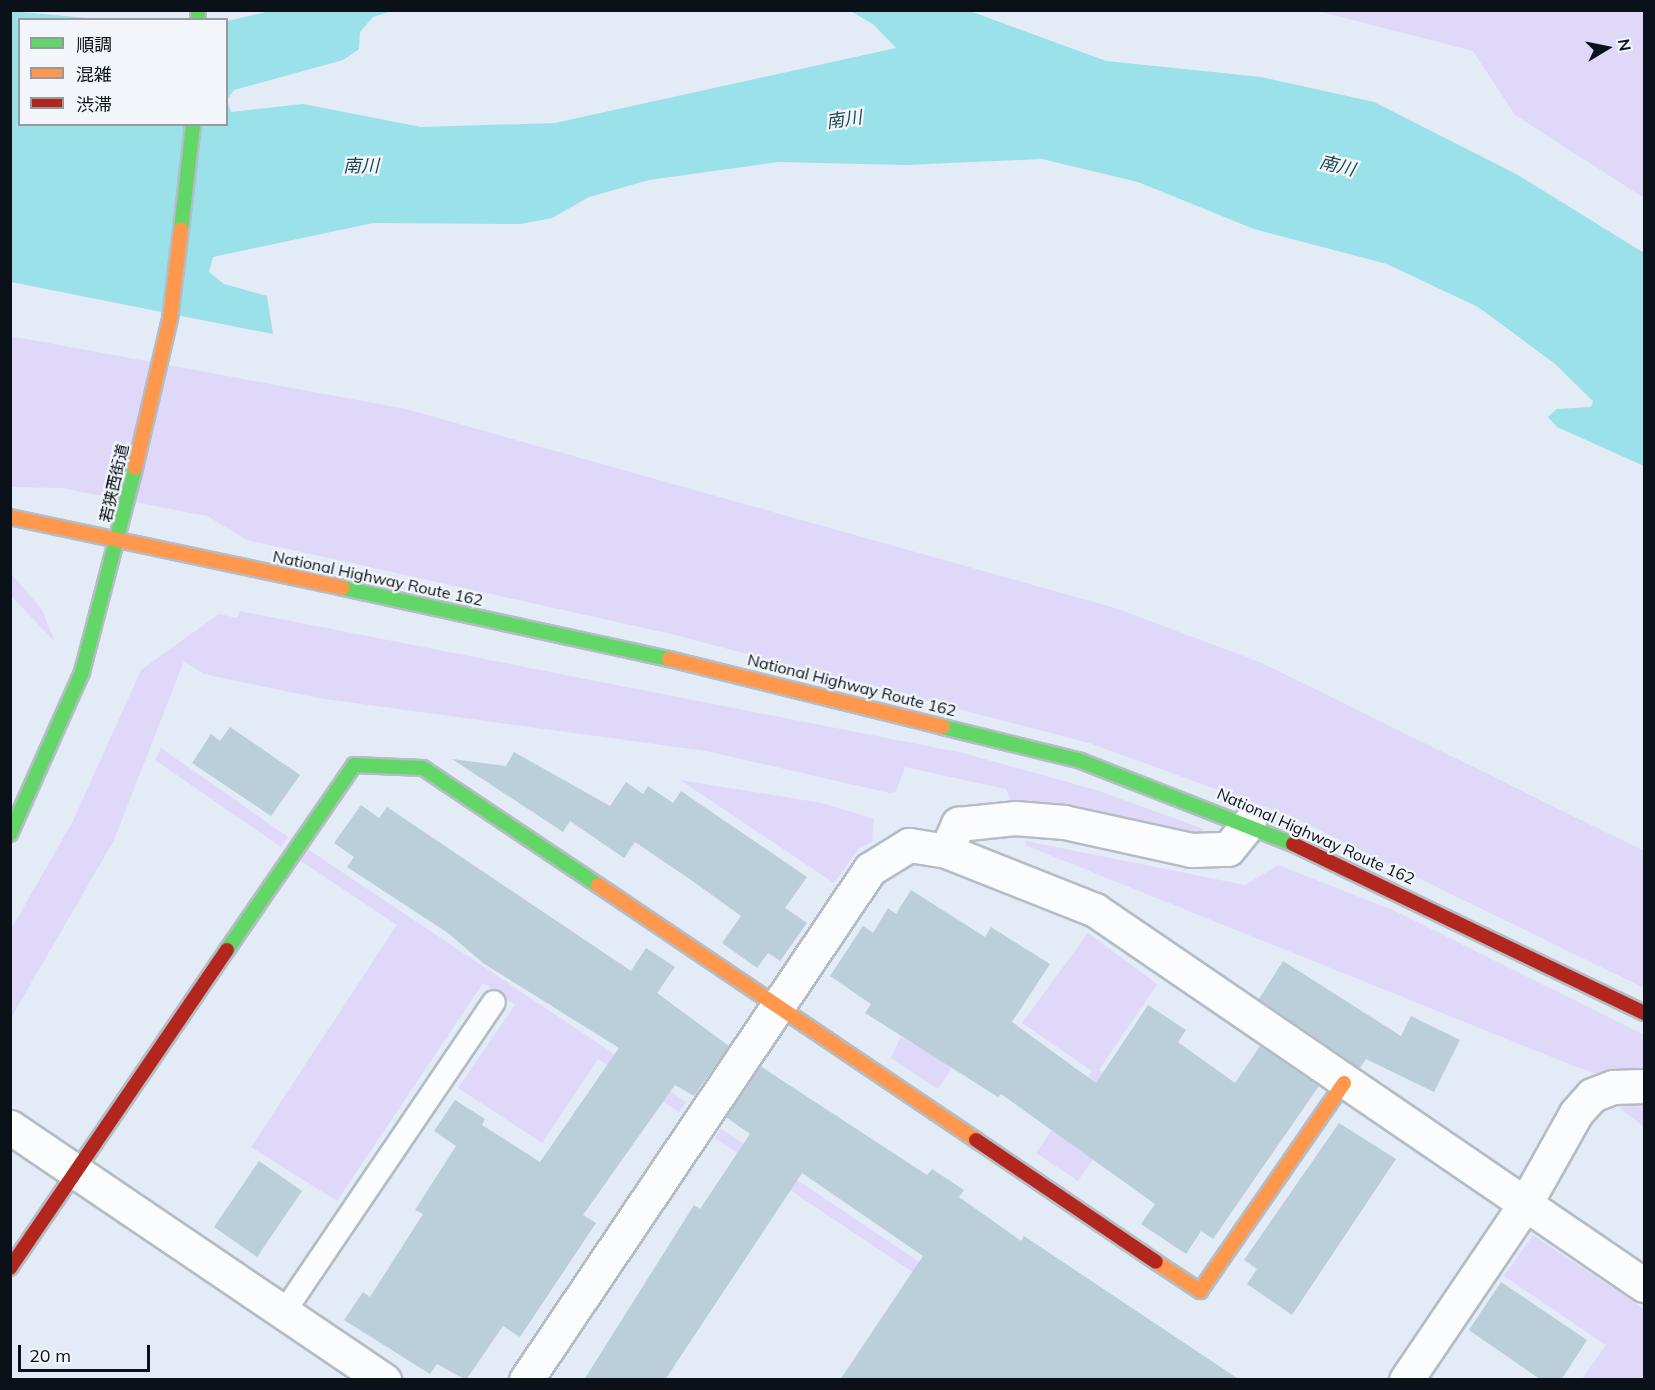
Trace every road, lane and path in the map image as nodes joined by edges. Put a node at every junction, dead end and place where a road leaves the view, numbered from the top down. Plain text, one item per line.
1 (193, 126) edge
2 (10, 517) edge
3 (117, 541) junction
4 (1249, 823) junction
5 (10, 834) edge
6 (946, 851) junction
7 (494, 1002) dead end
8 (776, 1004) junction
9 (1644, 1013) edge
10 (1344, 1083) junction
11 (1644, 1086) edge
12 (10, 1127) edge
13 (76, 1173) junction
14 (1525, 1204) junction
15 (10, 1268) edge
16 (1644, 1285) edge
17 (284, 1312) junction
18 (384, 1380) edge
19 (526, 1380) edge
20 (1406, 1380) edge

1 - 3 main road, 若狭西街道
2 - 3 main road, National Highway Route 162
3 - 4 main road, National Highway Route 162
3 - 5 main road, 若狭西街道
4 - 6 street
4 - 9 main road, National Highway Route 162
6 - 8 street
6 - 10 street
7 - 17 lane
8 - 10 main road
8 - 13 main road
8 - 19 street
10 - 14 street
11 - 14 street
12 - 13 street
13 - 15 main road
13 - 17 street
14 - 16 street
14 - 20 street
17 - 18 street

